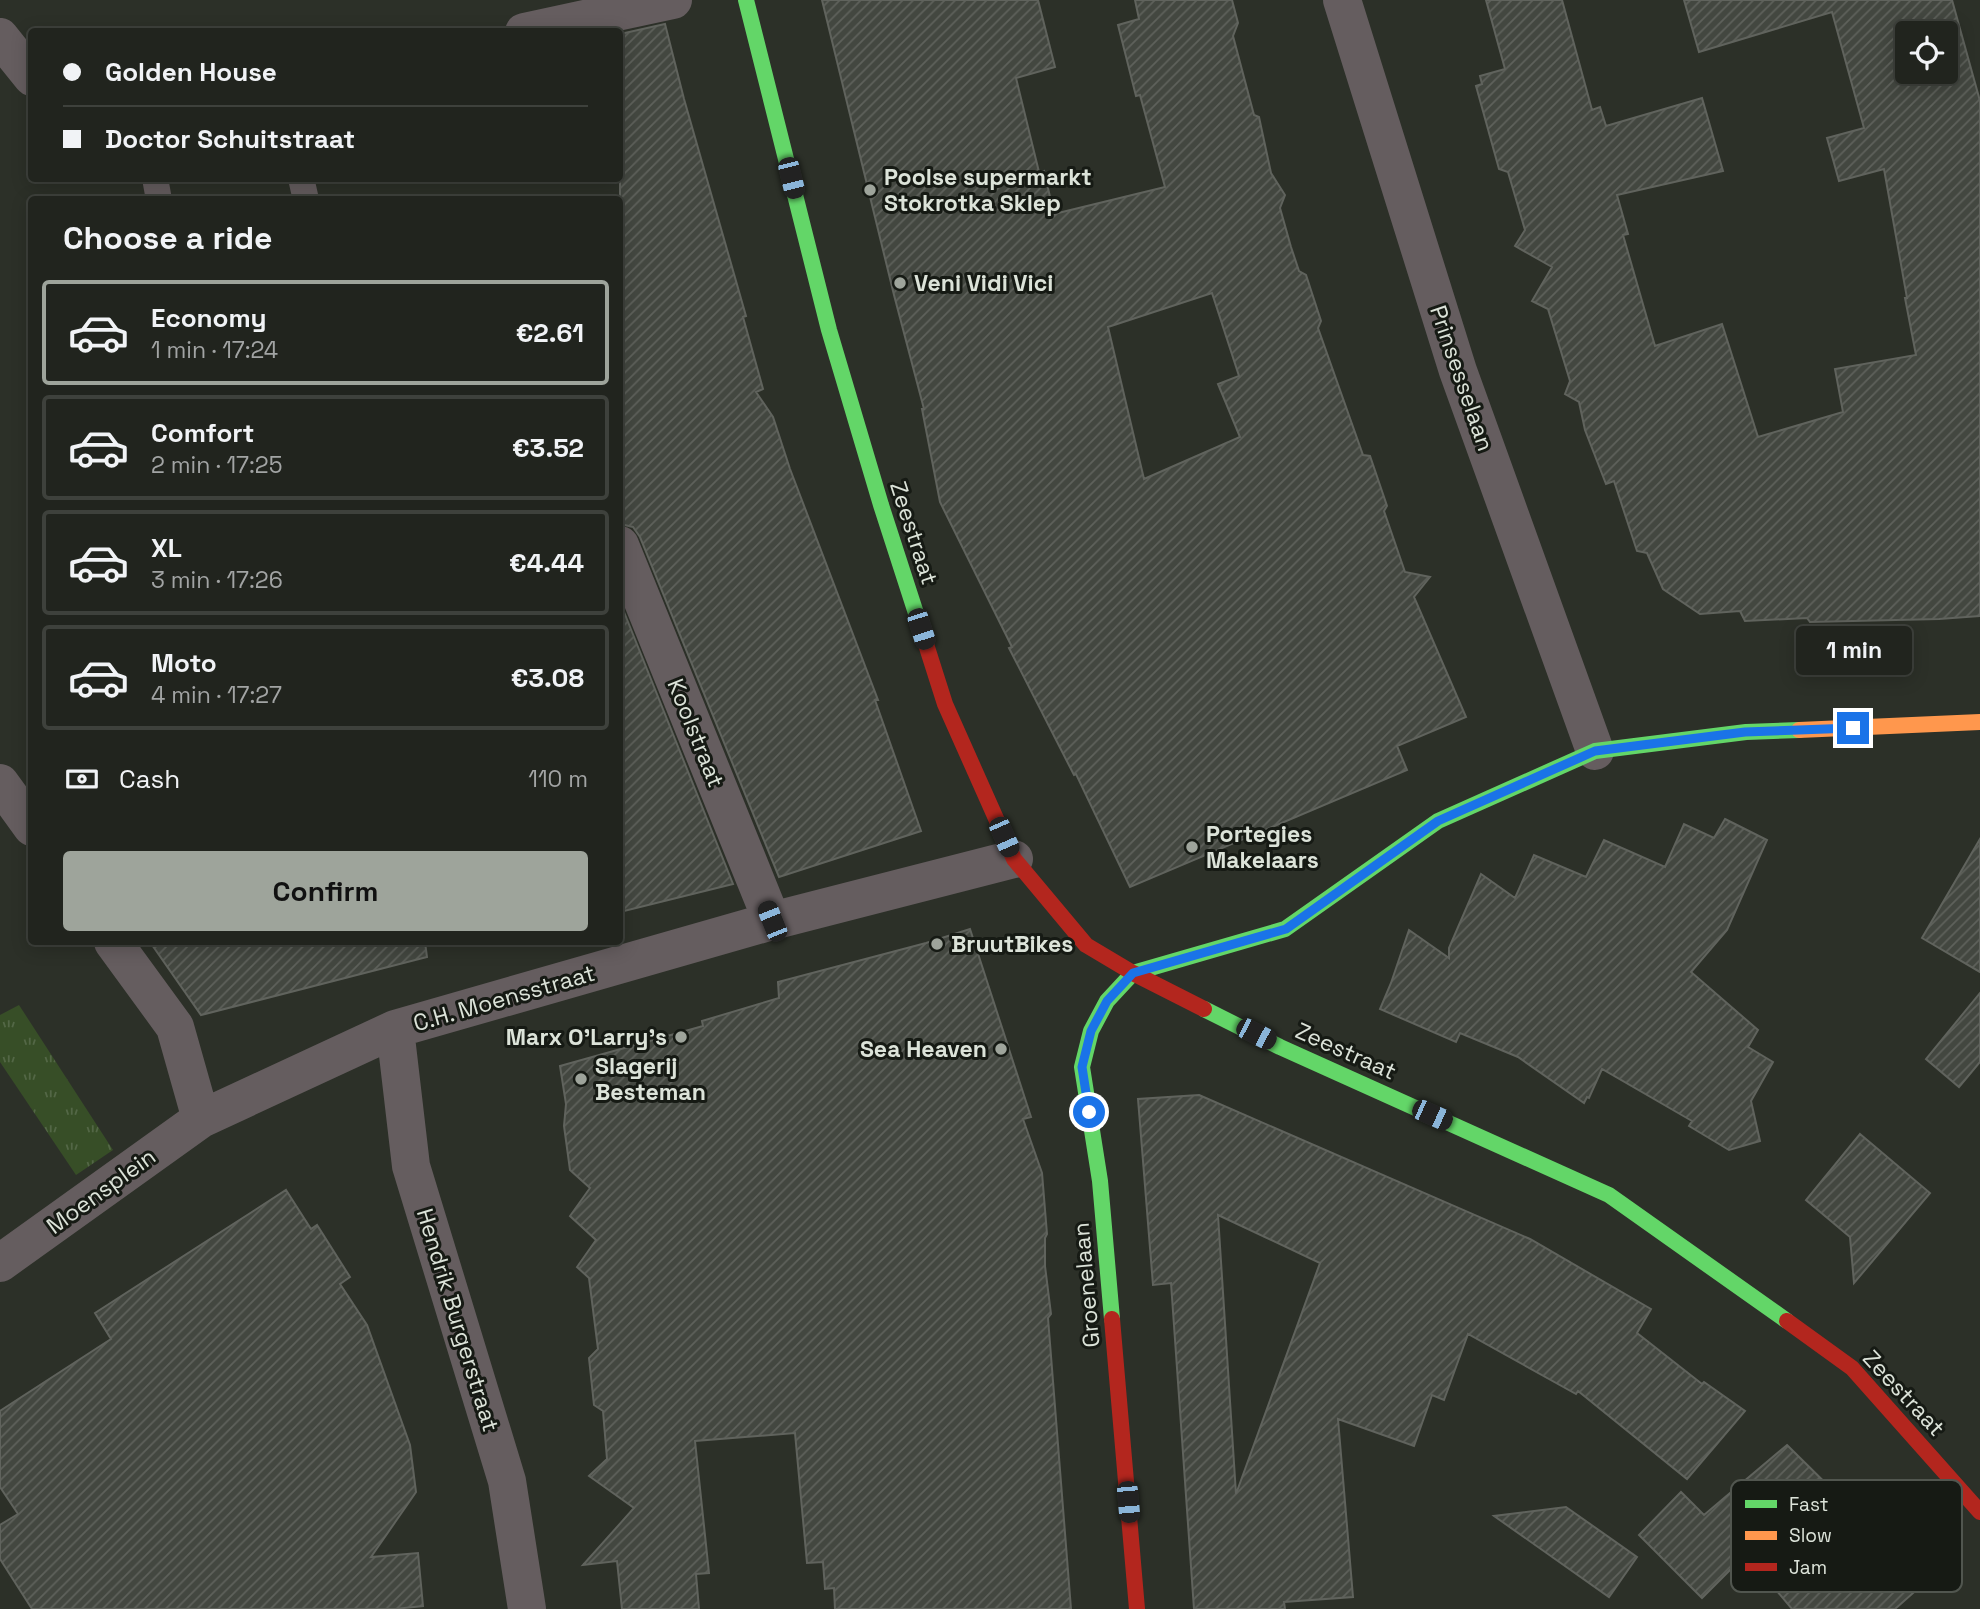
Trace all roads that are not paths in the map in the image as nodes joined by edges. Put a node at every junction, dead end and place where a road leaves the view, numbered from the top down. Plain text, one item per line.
1 (673, 0) edge
2 (746, 0) edge
3 (1342, 0) edge
4 (543, 28) edge
5 (0, 37) edge
6 (28, 72) edge
7 (623, 552) edge
8 (1980, 722) edge
9 (1595, 751) junction
10 (0, 783) edge
11 (28, 817) edge
12 (1014, 859) junction
13 (772, 921) junction
14 (115, 945) edge
15 (1133, 973) junction
16 (395, 1030) junction
17 (201, 1119) junction
18 (0, 1263) edge
19 (1952, 1480) edge
20 (1962, 1492) edge
21 (1980, 1512) edge
22 (527, 1609) edge
23 (1137, 1609) edge

1 - 4 street
2 - 12 street, Zeestraat
3 - 9 street, Prinsesselaan
5 - 6 street
7 - 13 street, Koolstraat
8 - 9 street
9 - 15 street
10 - 11 street
12 - 13 street, C.H. Moensstraat
12 - 15 street, Zeestraat
13 - 16 street, C.H. Moensstraat
14 - 17 street
15 - 19 street, Zeestraat
15 - 23 street, Groenelaan
16 - 17 street, C.H. Moensstraat
16 - 22 street, Hendrik Burgerstraat
17 - 18 street, Moensplein
20 - 21 street, Zeestraat

